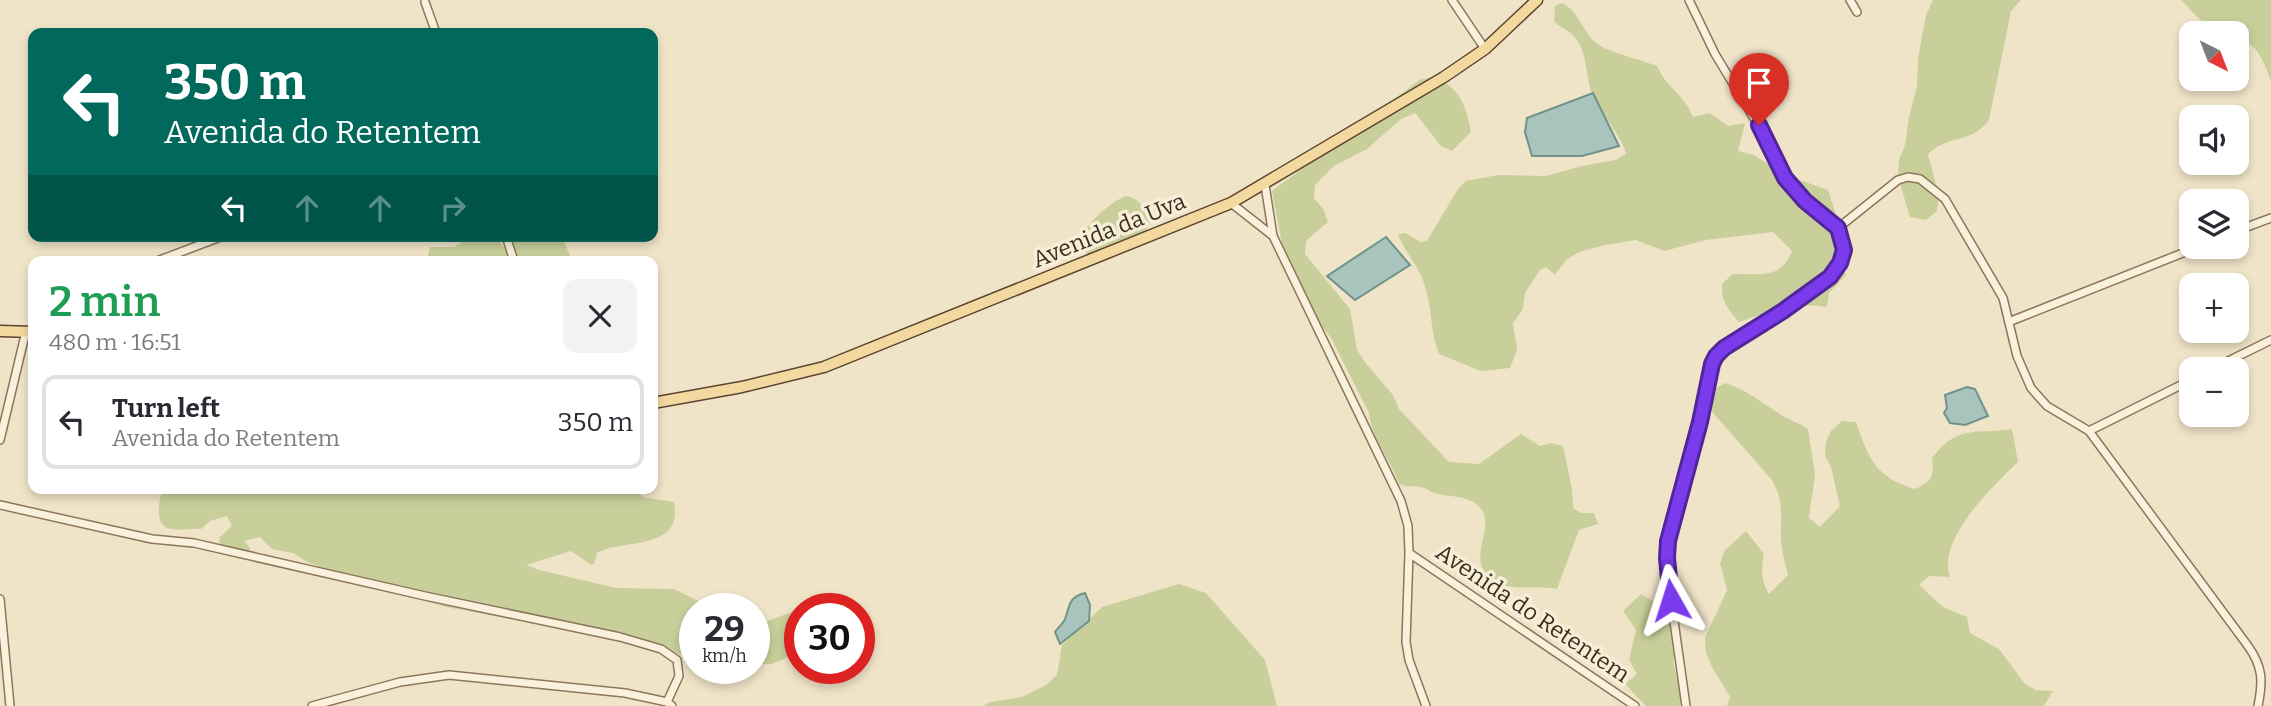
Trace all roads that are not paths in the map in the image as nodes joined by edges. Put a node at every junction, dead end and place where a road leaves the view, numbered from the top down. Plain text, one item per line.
1 (1452, 0) edge
2 (1537, 0) edge
3 (1689, 0) edge
4 (1850, 0) edge
5 (425, 2) edge
6 (1857, 12) dead end
7 (434, 28) edge
8 (1485, 48) junction
9 (1265, 185) junction
10 (1231, 203) junction
11 (2271, 218) edge
12 (2249, 226) edge
13 (1838, 228) junction
14 (1273, 236) junction
15 (207, 242) edge
16 (2179, 255) edge
17 (170, 256) edge
18 (2011, 321) junction
19 (0, 331) edge
20 (28, 332) edge
21 (28, 339) edge
22 (2271, 340) edge
23 (2236, 357) edge
24 (2179, 386) edge
25 (658, 402) edge
26 (2089, 431) junction
27 (0, 440) edge
28 (0, 505) edge
29 (1409, 553) junction
30 (0, 599) edge
31 (670, 704) edge
32 (10, 706) edge
33 (312, 706) edge
34 (1426, 706) edge
35 (1635, 706) edge
36 (1686, 706) edge
37 (2258, 706) edge

1 - 8 street
2 - 8 main road, Avenida da Uva
3 - 13 street
4 - 6 street
5 - 7 street
8 - 9 main road, Avenida da Uva
9 - 10 main road, Avenida da Uva
9 - 14 street
10 - 14 street
10 - 25 main road, Avenida da Uva
11 - 12 street
13 - 18 street
13 - 36 street
14 - 29 street
15 - 17 street
16 - 18 street
18 - 26 street
19 - 20 main road
21 - 27 street
22 - 23 street
24 - 26 street
26 - 37 street
28 - 31 street
29 - 34 street
29 - 35 street, Avenida do Retentem
30 - 32 street
31 - 33 street

